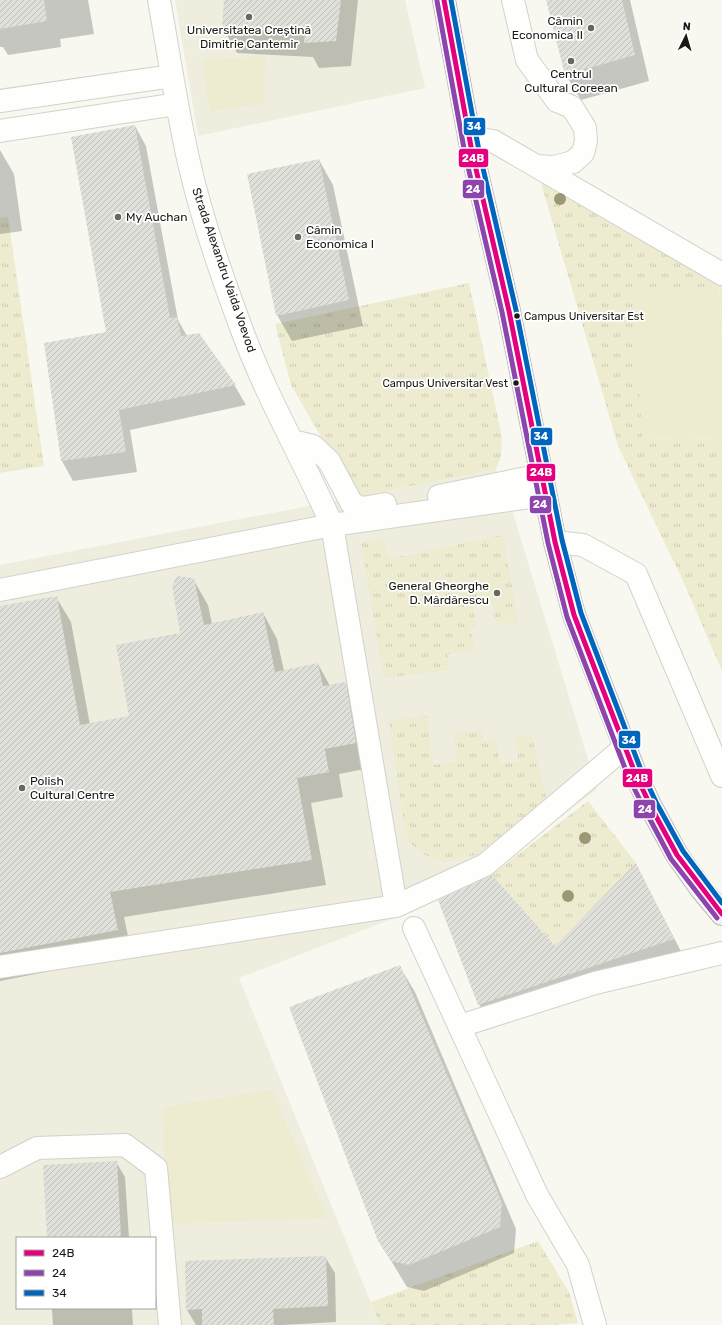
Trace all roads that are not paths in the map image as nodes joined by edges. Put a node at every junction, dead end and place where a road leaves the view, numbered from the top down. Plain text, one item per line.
1 (159, 0) edge
2 (444, 0) edge
3 (513, 0) edge
4 (172, 76) junction
5 (0, 101) edge
6 (177, 104) junction
7 (0, 131) edge
8 (469, 138) junction
9 (536, 166) junction
10 (722, 274) edge
11 (292, 441) junction
12 (543, 485) junction
13 (332, 525) junction
14 (555, 542) junction
15 (0, 590) edge
16 (625, 747) junction
17 (722, 776) edge
18 (396, 906) junction
19 (722, 914) edge
20 (414, 928) dead end
21 (722, 953) edge
22 (0, 967) edge
23 (460, 1026) junction
24 (0, 1167) edge
25 (170, 1325) edge
26 (595, 1325) edge

1 - 4 street, Strada Alexandru Vaida Voevod
2 - 8 main road
3 - 9 street
4 - 5 street
4 - 6 street, Strada Alexandru Vaida Voevod
6 - 7 street
6 - 11 street, Strada Alexandru Vaida Voevod
8 - 9 street
8 - 12 main road
9 - 10 street
11 - 12 street
11 - 13 street, Strada Alexandru Vaida Voevod
12 - 13 street
12 - 14 main road
13 - 15 street
13 - 18 street, Strada Alexandru Vaida Voevod
14 - 16 main road
14 - 17 street
16 - 18 street
16 - 19 main road
18 - 22 street
20 - 23 street
21 - 23 street
23 - 26 street
24 - 25 street

